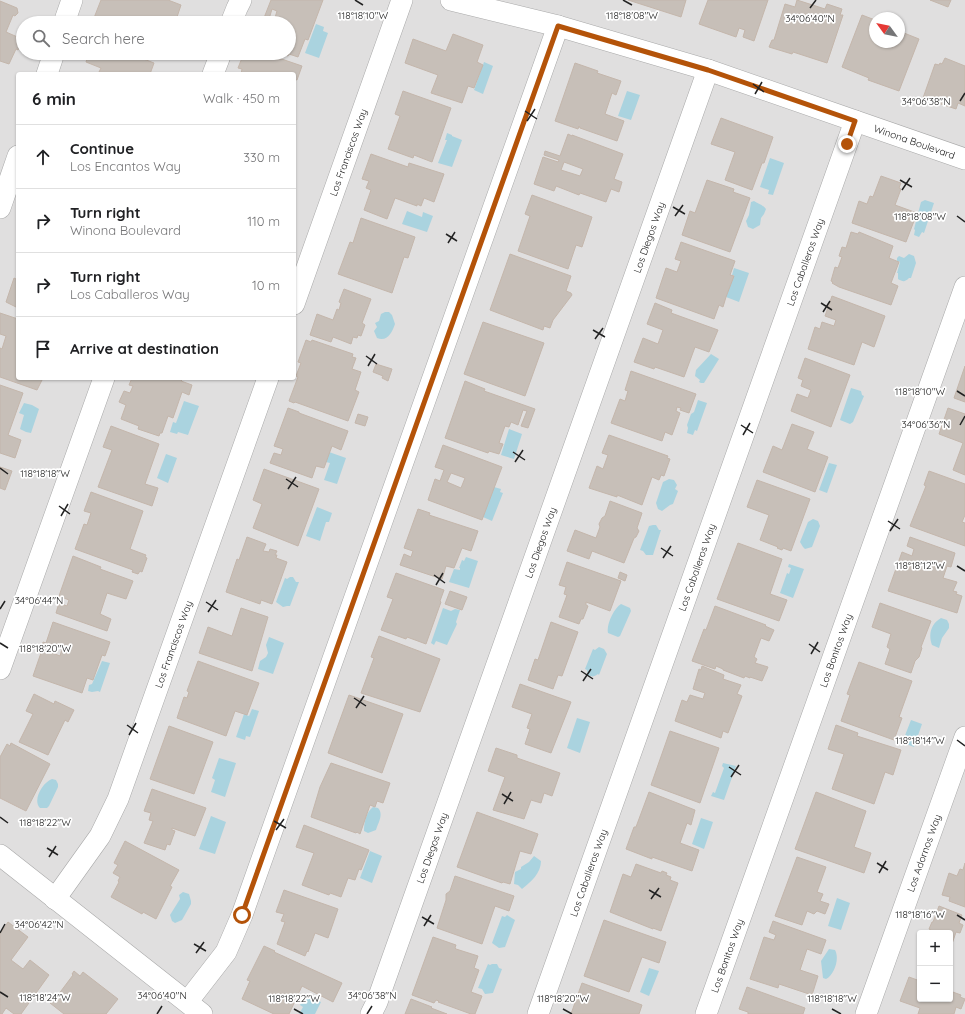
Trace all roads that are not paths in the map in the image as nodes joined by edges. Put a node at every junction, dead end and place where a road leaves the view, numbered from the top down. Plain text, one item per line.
1 (72, 0) edge
2 (241, 0) edge
3 (402, 0) edge
4 (451, 0) edge
5 (66, 16) edge
6 (234, 16) edge
7 (558, 26) junction
8 (52, 60) edge
9 (218, 60) edge
10 (708, 70) junction
11 (48, 72) edge
12 (214, 72) edge
13 (855, 121) junction
14 (965, 159) edge
15 (16, 162) edge
16 (0, 208) edge
17 (965, 287) edge
18 (296, 298) edge
19 (103, 380) edge
20 (267, 380) edge
21 (0, 669) edge
22 (965, 737) edge
23 (0, 855) edge
24 (55, 899) junction
25 (195, 1008) edge
26 (371, 1014) edge
27 (538, 1014) edge
28 (706, 1014) edge
29 (866, 1014) edge

1 - 5 street
2 - 6 street
3 - 18 street, Los Franciscos Way
4 - 7 street, Winona Boulevard
7 - 10 street, Winona Boulevard
7 - 25 street
8 - 11 street
9 - 12 street
10 - 13 street, Winona Boulevard
10 - 26 street, Los Diegos Way
13 - 14 street, Winona Boulevard
13 - 27 street, Los Caballeros Way
15 - 16 street
17 - 28 street, Los Bonitos Way
19 - 21 street
20 - 24 street, Los Franciscos Way
22 - 29 street, Los Adornos Way
23 - 24 street
24 - 25 street

